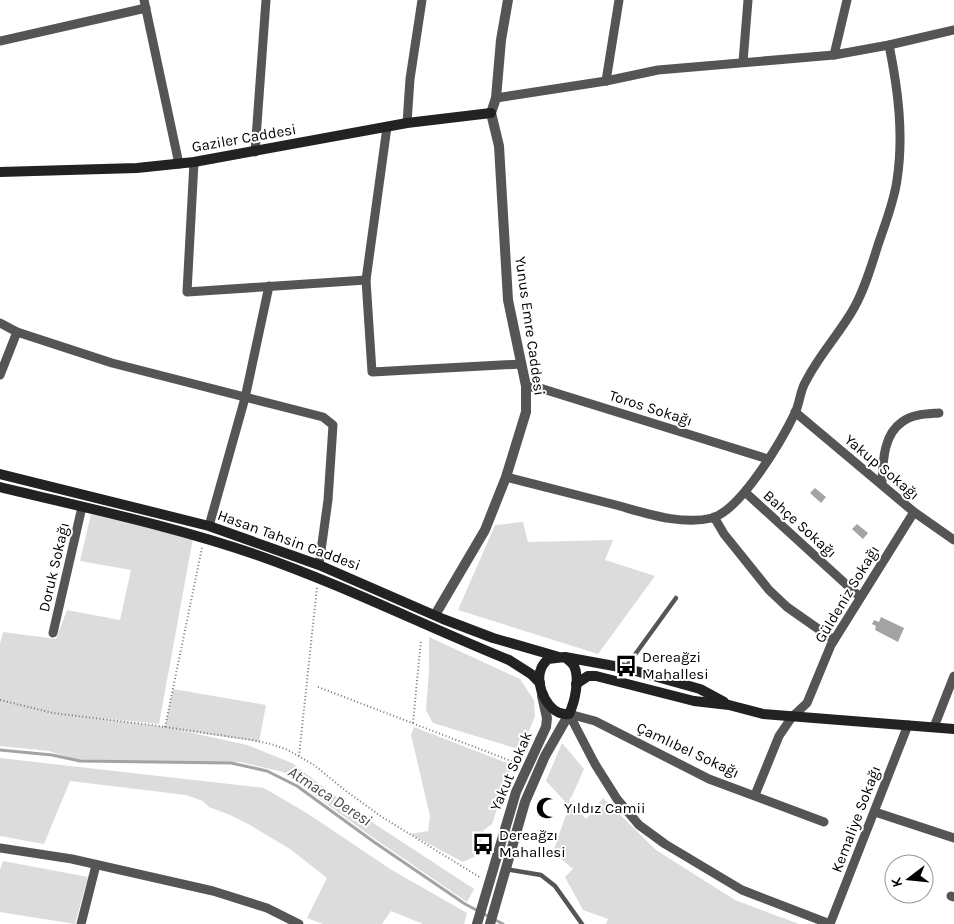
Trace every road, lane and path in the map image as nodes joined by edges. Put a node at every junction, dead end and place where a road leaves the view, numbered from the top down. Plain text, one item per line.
1 (266, 0) edge
2 (422, 0) edge
3 (508, 0) edge
4 (618, 0) edge
5 (748, 0) edge
6 (847, 0) edge
7 (145, 4) edge
8 (954, 30) edge
9 (0, 41) edge
10 (889, 45) junction
11 (834, 55) junction
12 (743, 62) junction
13 (606, 81) junction
14 (496, 98) junction
15 (491, 113) junction
16 (407, 123) junction
17 (387, 127) junction
18 (255, 152) junction
19 (194, 162) junction
20 (179, 164) junction
21 (0, 172) edge
22 (366, 280) junction
23 (269, 286) junction
24 (0, 323) edge
25 (17, 332) junction
26 (521, 364) junction
27 (0, 375) edge
28 (526, 386) junction
29 (245, 398) junction
30 (795, 412) junction
31 (939, 413) dead end
32 (768, 460) junction
33 (0, 474) edge
34 (506, 477) junction
35 (882, 483) junction
36 (0, 487) edge
37 (745, 492) junction
38 (82, 507) junction
39 (914, 512) junction
40 (714, 517) junction
41 (209, 526) junction
42 (205, 538) junction
43 (954, 540) edge
44 (319, 564) junction
45 (318, 578) junction
46 (860, 597) junction
47 (676, 598) dead end
48 (436, 615) junction
49 (53, 633) dead end
50 (421, 640) dead end
51 (834, 640) junction
52 (562, 657) junction
53 (625, 668) junction
54 (954, 676) edge
55 (576, 684) junction
56 (318, 687) dead end
57 (541, 688) junction
58 (0, 700) edge
59 (730, 705) junction
60 (569, 714) junction
61 (792, 717) junction
62 (413, 723) junction
63 (908, 725) junction
64 (165, 727) junction
65 (934, 727) junction
66 (954, 729) edge
67 (299, 756) junction
68 (526, 766) junction
69 (754, 795) junction
70 (875, 812) junction
71 (824, 822) dead end
72 (954, 838) edge
73 (0, 848) edge
74 (96, 865) junction
75 (505, 870) junction
76 (489, 882) junction
77 (478, 922) edge
78 (81, 924) edge
79 (299, 924) edge
80 (490, 924) edge
81 (582, 924) edge
82 (830, 924) edge

1 - 18 street
2 - 16 street
3 - 14 street
4 - 13 street
5 - 12 street
6 - 11 street
7 - 9 street
7 - 20 street
8 - 10 street
10 - 11 street
10 - 30 street
11 - 12 street
12 - 13 street
13 - 14 street
14 - 15 street
15 - 16 main road, Gaziler Caddesi
15 - 26 street, Yunus Emre Caddesi
16 - 17 main road, Gaziler Caddesi
17 - 18 main road, Gaziler Caddesi
17 - 22 street
18 - 19 main road, Gaziler Caddesi
19 - 20 main road, Gaziler Caddesi
19 - 23 street
20 - 21 main road, Gaziler Caddesi
22 - 23 street
22 - 26 street
23 - 29 street
24 - 25 street
25 - 27 street
25 - 29 street
26 - 28 street, Yunus Emre Caddesi
28 - 32 street, Toros Sokağı
28 - 34 street, Yunus Emre Caddesi
29 - 41 street
29 - 44 street
30 - 32 street
30 - 35 street, Yakup Sokağı
31 - 35 street
32 - 37 street
33 - 41 main road, Hasan Tahsin Caddesi
34 - 40 street
34 - 48 street, Yunus Emre Caddesi
35 - 39 street, Yakup Sokağı
36 - 38 main road, Hasan Tahsin Caddesi
37 - 40 street
37 - 46 street, Bahçe Sokağı
38 - 42 main road, Hasan Tahsin Caddesi
38 - 49 street, Doruk Sokağı
39 - 43 street, Yakup Sokağı
39 - 46 street, Güldeniz Sokağı
40 - 51 street
41 - 44 main road, Hasan Tahsin Caddesi
42 - 45 main road, Hasan Tahsin Caddesi
42 - 64 path
44 - 48 main road, Hasan Tahsin Caddesi
45 - 57 main road, Hasan Tahsin Caddesi
45 - 67 path
46 - 51 street, Güldeniz Sokağı
47 - 53 lane
48 - 52 main road, Hasan Tahsin Caddesi
50 - 62 path
51 - 61 street, Güldeniz Sokağı
52 - 53 main road, Hasan Tahsin Caddesi
52 - 55 main road
52 - 57 main road
53 - 59 main road, Hasan Tahsin Caddesi
54 - 65 street
55 - 59 main road
55 - 60 main road
56 - 62 path
57 - 60 main road
57 - 68 street, Yakut Sokak
58 - 64 path
59 - 61 main road
60 - 69 street, Çamlıbel Sokağı
60 - 75 street, Yakut Sokak
60 - 82 street
61 - 63 main road
61 - 69 street, Güldeniz Sokağı
62 - 68 path
63 - 65 main road
63 - 70 street, Kemaliye Sokağı
64 - 67 path
65 - 66 main road
67 - 76 path
68 - 76 street, Yakut Sokak
69 - 71 street, Çamlıbel Sokağı
70 - 72 street
70 - 82 street, Kemaliye Sokağı
73 - 74 street
74 - 78 street
74 - 79 street
75 - 80 street, Yakut Sokak
75 - 81 lane
76 - 77 street, Yakut Sokak

